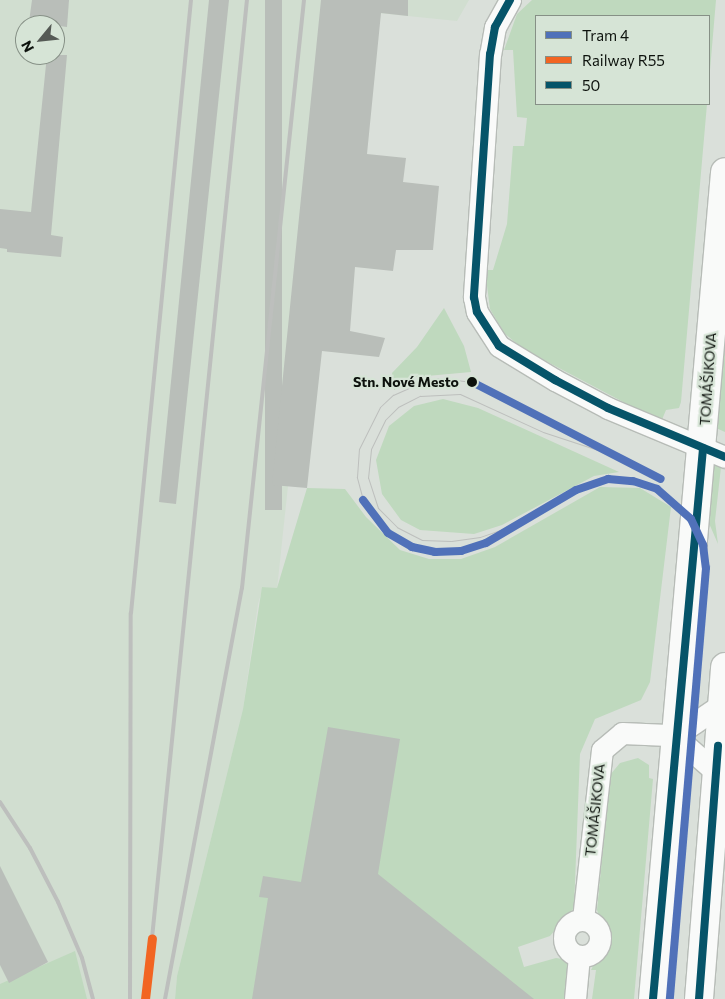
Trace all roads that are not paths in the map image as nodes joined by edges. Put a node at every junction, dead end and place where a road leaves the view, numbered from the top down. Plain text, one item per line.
1 (510, 0) edge
2 (725, 172) edge
3 (714, 452) edge
4 (725, 667) edge
5 (722, 704) junction
6 (675, 736) junction
7 (716, 772) junction
8 (574, 999) edge
9 (653, 999) edge
10 (699, 999) edge

1 - 3 lane
2 - 3 main road, TOMÁŠIKOVA
3 - 6 main road, TOMÁŠIKOVA
4 - 5 main road
5 - 6 lane
5 - 7 main road
6 - 7 lane
6 - 8 lane, TOMÁŠIKOVA
6 - 9 main road, TOMÁŠIKOVA
7 - 10 main road

